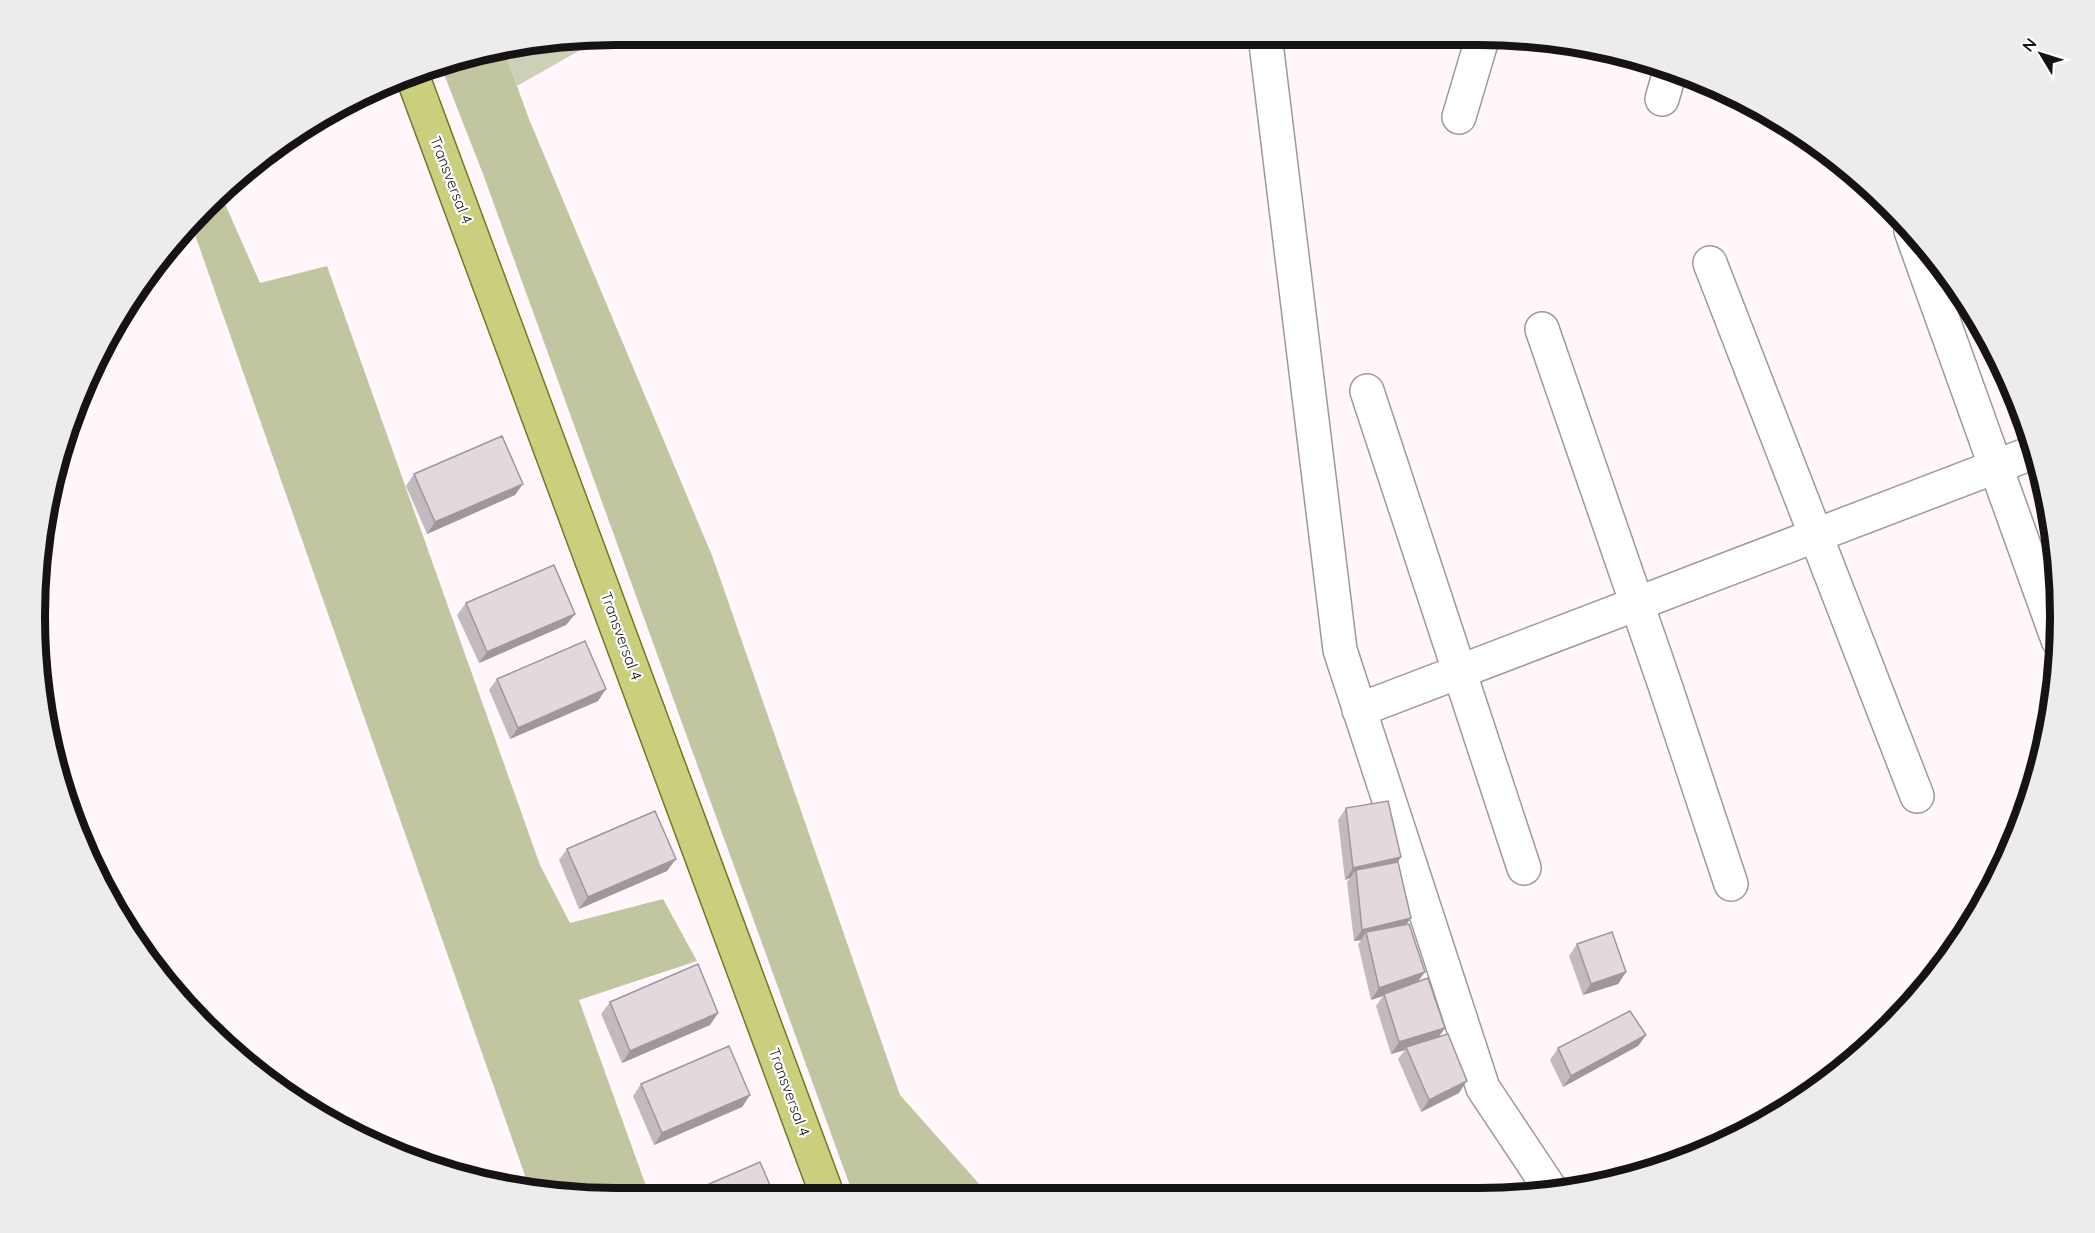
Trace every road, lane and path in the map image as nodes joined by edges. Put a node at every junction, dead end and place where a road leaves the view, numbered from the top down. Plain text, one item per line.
1 (1266, 45) edge
2 (1480, 45) edge
3 (1668, 77) edge
4 (415, 82) edge
5 (1662, 99) dead end
6 (1459, 117) dead end
7 (1919, 253) edge
8 (1710, 262) dead end
9 (1542, 329) dead end
10 (1367, 391) dead end
11 (2027, 455) edge
12 (1996, 466) junction
13 (1816, 535) junction
14 (1637, 604) junction
15 (2050, 617) edge
16 (1460, 672) junction
17 (1359, 710) junction
18 (1917, 796) dead end
19 (1524, 868) dead end
20 (1731, 884) dead end
21 (1547, 1184) edge
22 (825, 1188) edge

1 - 17 street
2 - 6 street
3 - 5 street
4 - 22 main road, Transversal 4
7 - 12 street
8 - 13 street
9 - 14 street
10 - 16 street
11 - 12 street
12 - 13 street
12 - 15 street
13 - 14 street
13 - 18 street
14 - 16 street
14 - 20 street
16 - 17 street
16 - 19 street
17 - 21 street

